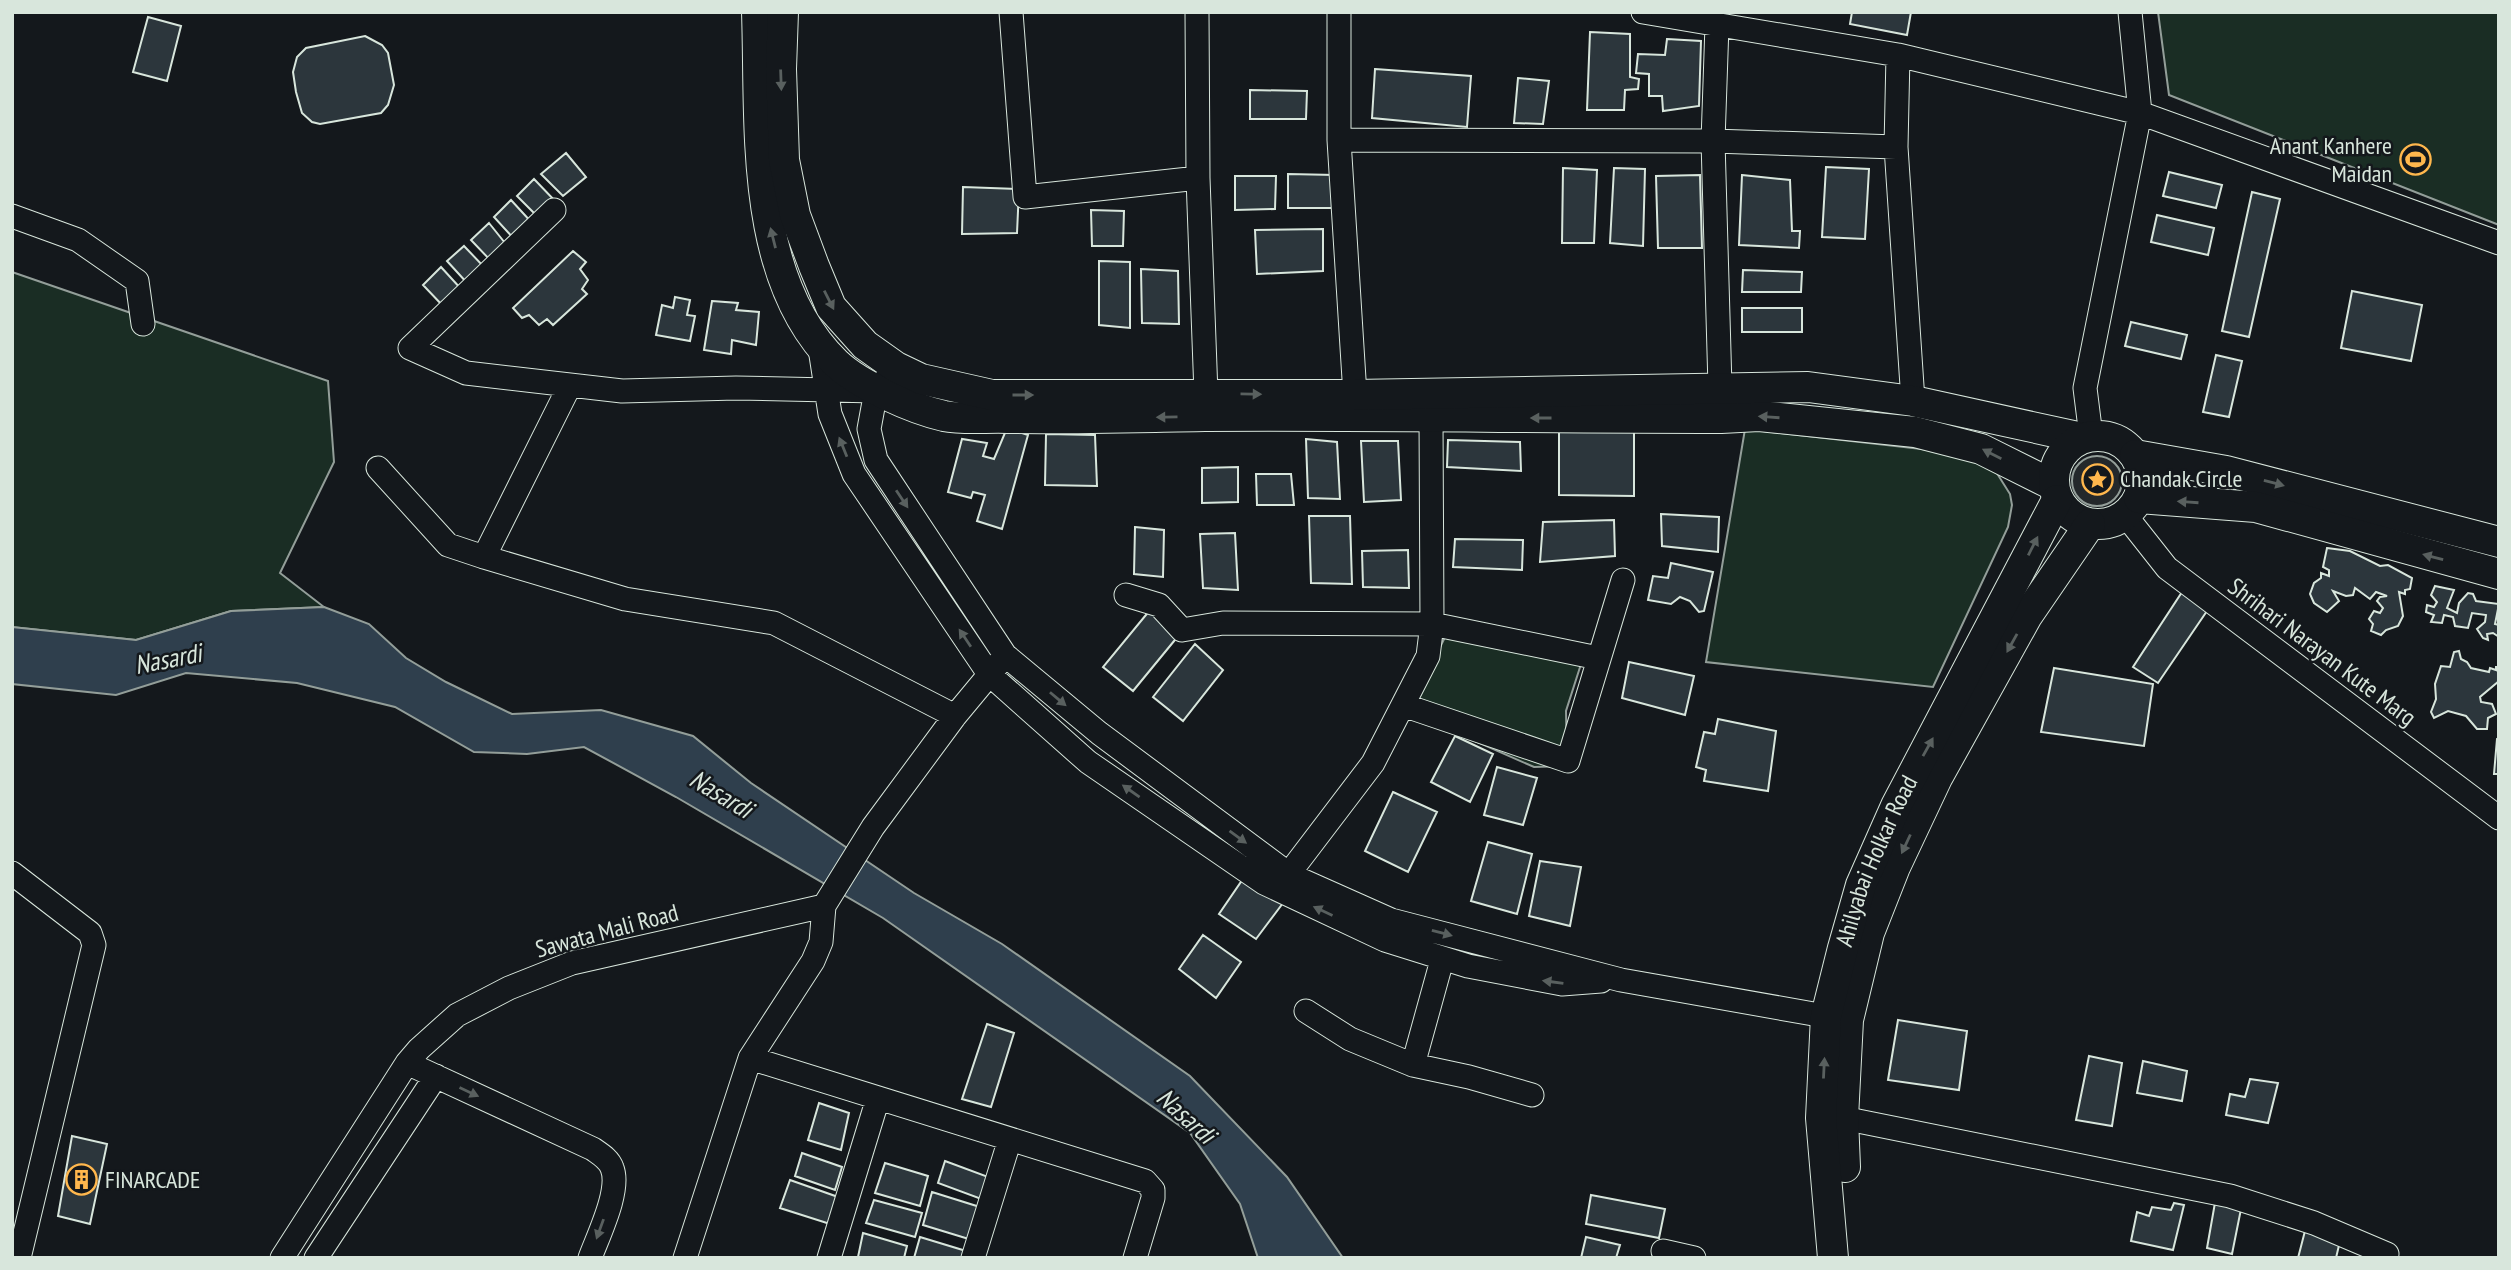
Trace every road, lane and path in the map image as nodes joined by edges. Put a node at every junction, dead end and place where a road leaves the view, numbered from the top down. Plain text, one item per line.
1 (757, 12) edge
2 (783, 12) edge
3 (1012, 12) edge
4 (1197, 12) edge
5 (1339, 12) edge
6 (1643, 12) edge
7 (2130, 12) edge
8 (1717, 25) junction
9 (1898, 55) junction
10 (2140, 113) junction
11 (1339, 140) junction
12 (1713, 141) junction
13 (1896, 146) junction
14 (1198, 178) junction
15 (554, 210) dead end
16 (12, 216) edge
17 (2499, 243) edge
18 (143, 324) dead end
19 (819, 342) junction
20 (896, 367) junction
21 (570, 386) junction
22 (1720, 387) junction
23 (825, 391) junction
24 (876, 391) junction
25 (1206, 394) junction
26 (1913, 401) junction
27 (1355, 406) junction
28 (1432, 418) junction
29 (2087, 437) junction
30 (2135, 455) junction
31 (378, 468) dead end
32 (2055, 493) junction
33 (2132, 507) junction
34 (2090, 524) junction
35 (2499, 542) edge
36 (484, 557) junction
37 (2499, 574) edge
38 (1623, 580) dead end
39 (1126, 595) dead end
40 (1432, 624) junction
41 (1006, 655) junction
42 (1598, 658) junction
43 (989, 674) junction
44 (1403, 705) junction
45 (955, 716) junction
46 (2499, 818) edge
47 (12, 873) edge
48 (1283, 882) junction
49 (824, 906) junction
50 (1442, 960) junction
51 (1621, 980) junction
52 (1306, 1011) dead end
53 (1837, 1018) junction
54 (750, 1058) junction
55 (407, 1063) junction
56 (1413, 1065) junction
57 (436, 1076) junction
58 (1532, 1094) dead end
59 (878, 1098) junction
60 (1832, 1118) junction
61 (1010, 1139) junction
62 (1663, 1251) dead end
63 (2390, 1256) edge
64 (19, 1258) edge
65 (282, 1258) edge
66 (316, 1258) edge
67 (590, 1258) edge
68 (684, 1258) edge
69 (829, 1258) edge
70 (973, 1258) edge
71 (1135, 1258) edge
72 (1694, 1258) edge
73 (1833, 1258) edge
74 (1854, 1258) edge

19 -> 1 main road
2 -> 20 main road
3 - 14 street
4 - 14 street
5 - 11 street
6 - 8 street
7 - 10 street
8 - 9 street
8 - 12 street
9 - 10 street
9 - 13 street
10 - 17 street
10 - 29 street
11 - 12 street
11 - 27 street
12 - 13 street
12 - 22 street
13 - 26 street
14 - 25 street
15 - 21 street
16 - 18 street
19 - 23 street
19 - 24 main road
20 - 24 street
20 -> 25 main road
21 - 23 street
21 - 36 street
22 - 26 main road
22 - 27 main road
23 - 24 street
43 -> 23 street
27 -> 24 main road
24 -> 41 street
25 -> 27 main road
26 - 29 main road
27 - 28 main road
32 -> 28 main road
28 - 40 street
29 - 30 main road
29 - 32 main road
30 - 33 main road
30 -> 35 main road
31 - 36 street
32 - 34 main road
53 -> 32 main road, Ahilyabai Holkar Road
33 - 34 main road
37 -> 33 main road
33 - 46 street, Shrihari Narayan Kute Marg
34 -> 53 main road, Ahilyabai Holkar Road
36 - 45 street
38 - 42 street
39 - 40 street
40 - 42 street
40 - 44 street
41 - 43 street
41 -> 48 street
42 - 44 street
43 - 45 street
48 -> 43 street
44 - 48 street
45 - 49 street
47 - 64 street
50 -> 48 street
48 -> 51 street
49 - 54 street
49 - 55 street, Sawata Mali Road
51 -> 50 street
50 - 56 street
51 - 53 street
52 - 56 street
53 - 60 main road, Ahilyabai Holkar Road
54 - 59 street
54 - 68 street
55 - 57 street
55 - 65 street, Sawata Mali Road
56 - 58 street
57 - 66 street
57 -> 67 street
59 - 61 street
59 - 69 street
60 - 63 street
60 - 73 main road, Ahilyabai Holkar Road
60 - 74 main road, Ahilyabai Holkar Road
61 - 70 street
61 - 71 street
62 - 72 street

